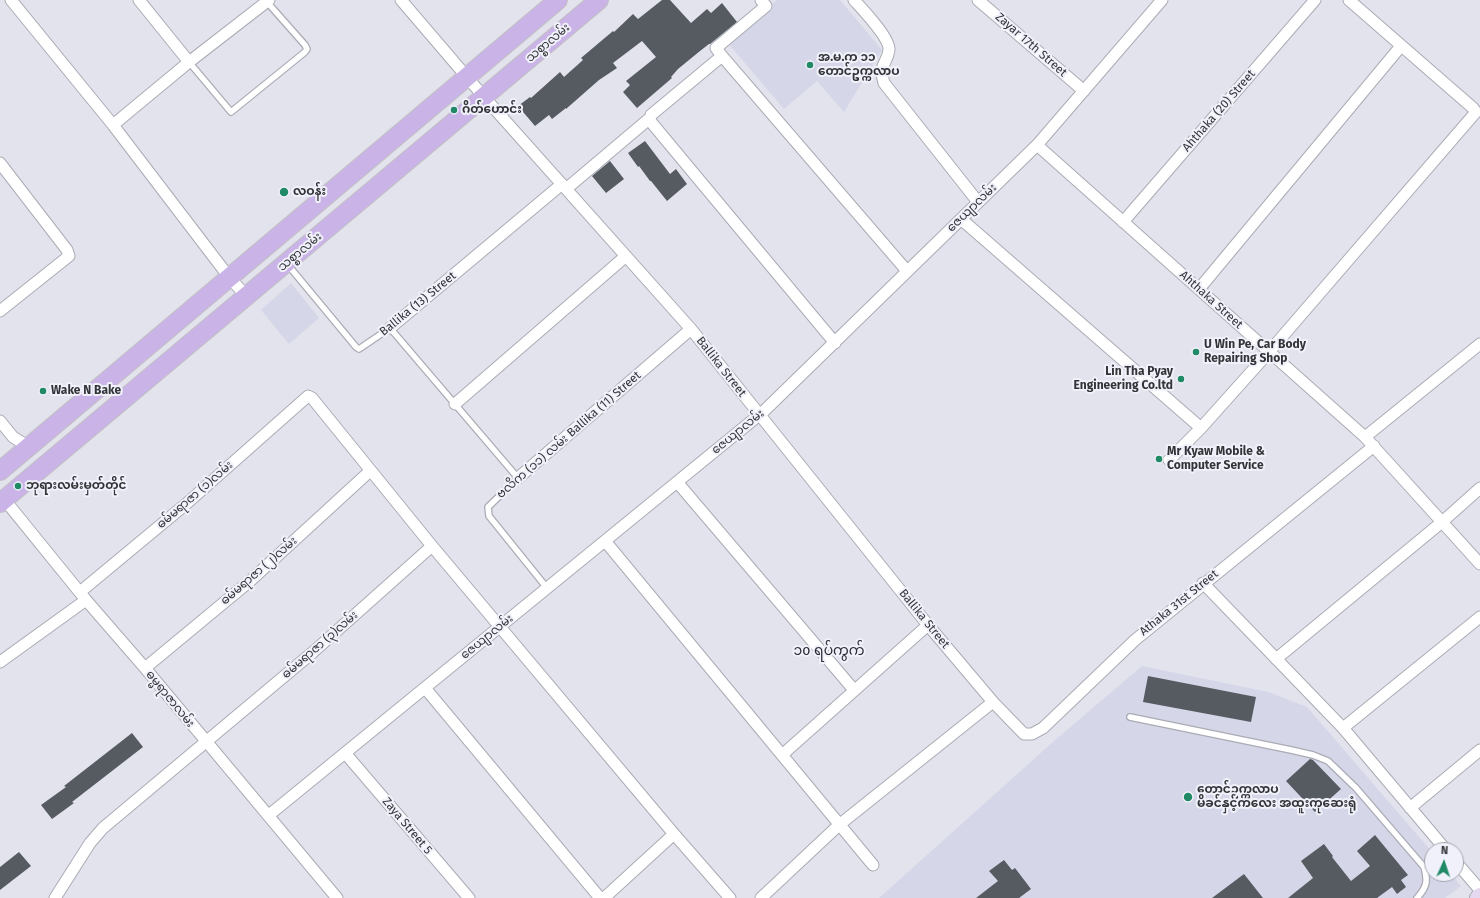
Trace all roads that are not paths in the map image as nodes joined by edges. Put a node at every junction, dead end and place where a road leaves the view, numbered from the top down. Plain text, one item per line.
1 (11, 0) edge
2 (139, 0) edge
3 (401, 0) edge
4 (558, 0) edge
5 (599, 0) edge
6 (761, 0) edge
7 (854, 0) edge
8 (978, 0) edge
9 (1315, 0) edge
10 (1349, 0) edge
11 (267, 1) edge
12 (1160, 1) edge
13 (1401, 46) junction
14 (722, 56) junction
15 (189, 62) junction
16 (467, 76) junction
17 (1084, 91) junction
18 (484, 97) junction
19 (650, 118) junction
20 (113, 126) junction
21 (1037, 145) junction
22 (0, 163) edge
23 (564, 186) junction
24 (978, 202) junction
25 (961, 218) junction
26 (1123, 222) junction
27 (626, 256) junction
28 (286, 264) junction
29 (907, 271) junction
30 (229, 277) junction
31 (1199, 289) junction
32 (247, 297) junction
33 (0, 311) edge
34 (390, 328) junction
35 (691, 328) junction
36 (834, 343) junction
37 (1480, 344) edge
38 (1269, 352) junction
39 (455, 404) junction
40 (759, 414) junction
41 (0, 421) edge
42 (1201, 428) junction
43 (1365, 437) junction
44 (1374, 446) junction
45 (28, 447) junction
46 (1169, 460) dead end
47 (0, 471) edge
48 (370, 471) junction
49 (518, 478) junction
50 (678, 482) junction
51 (1480, 488) edge
52 (2, 501) edge
53 (1442, 522) junction
54 (605, 541) junction
55 (432, 546) junction
56 (1480, 564) edge
57 (1203, 583) junction
58 (547, 588) junction
59 (83, 596) junction
60 (1480, 618) edge
61 (928, 625) junction
62 (500, 626) junction
63 (1276, 659) junction
64 (0, 662) edge
65 (145, 668) junction
66 (425, 688) junction
67 (854, 690) junction
68 (993, 702) junction
69 (1130, 717) dead end
70 (1343, 728) junction
71 (206, 742) junction
72 (1480, 750) edge
73 (345, 753) junction
74 (782, 755) junction
75 (1410, 808) junction
76 (269, 815) junction
77 (839, 825) junction
78 (674, 834) junction
79 (1439, 842) edge
80 (873, 865) dead end
81 (1464, 871) edge
82 (1480, 890) edge
83 (55, 898) edge
84 (337, 898) edge
85 (469, 898) edge
86 (600, 898) edge
87 (604, 898) edge
88 (730, 898) edge
89 (761, 898) edge
90 (1417, 898) edge

1 - 20 street
2 - 15 street
3 - 16 street, Ballika Street
4 - 16 main road
5 - 18 main road, သစ္စာလမ်း
6 - 14 street
7 - 24 street
8 - 17 street, Zayar 17th Street
9 - 26 street, Ahthaka (20) Street
10 - 13 street
11 - 15 street
11 - 15 lane
12 - 17 street, ဇေယျာလမ်း
13 - 31 street
13 - 38 street
14 - 19 street, Ballika (13) Street
14 - 29 street
15 - 20 street
16 - 18 street, Ballika Street
16 - 30 main road
17 - 21 street, ဇေယျာလမ်း
18 - 23 street, Ballika Street
18 - 28 main road, သစ္စာလမ်း
19 - 23 street, Ballika (13) Street
19 - 36 street
20 - 30 street
21 - 24 street, ဇေယျာလမ်း
21 - 26 street, Ahthaka Street
22 - 33 street
23 - 27 street, Ballika Street
23 - 34 street, Ballika (13) Street
24 - 25 street, ဇေယျာလမ်း
25 - 29 street, ဇေယျာလမ်း
25 - 42 street
26 - 31 street, Ahthaka Street
27 - 35 street, Ballika Street
27 - 39 street
28 - 32 main road, သစ္စာလမ်း
28 - 34 lane, Ballika (13) Street
29 - 36 street, ဇေယျာလမ်း
30 - 32 street
30 - 45 main road
31 - 38 street, Ahthaka Street
32 - 52 main road, သစ္စာလမ်း
34 - 39 lane
35 - 40 street, Ballika Street
35 - 49 street, ဗလိက (၁၁) လမ်း Ballika (11) Street
36 - 40 street, ဇေယျာလမ်း
37 - 43 street
38 - 42 street
38 - 43 street, Ahthaka Street
39 - 49 lane
40 - 50 street, ဇေယျာလမ်း
40 - 61 street, Ballika Street
41 - 45 street
42 - 46 street
43 - 44 street, Ahthaka Street
44 - 53 street, Ahthaka Street
44 - 57 street, Athaka 31st Street
45 - 47 main road
48 - 55 street
48 - 59 street, ဓမ်မရာဇာ (၁)လမ်း
48 - 65 street, ဓမ်မရာဇာ (၂)လမ်း
49 - 58 lane, ဗလိက (၁၁) လမ်း Ballika (11) Street
50 - 54 street, ဇေယျာလမ်း
50 - 67 street
51 - 53 street
52 - 59 street, ဓမ္မရာဇာလမ်း
53 - 56 street, Ahthaka Street
53 - 63 street
54 - 58 street, ဇေယျာလမ်း
54 - 74 street
55 - 62 street
55 - 71 street, ဓမ်မရာဇာ (၃)လမ်း
57 - 63 street
57 - 68 street, Athaka 31st Street
58 - 62 street, ဇေယျာလမ်း
59 - 64 street, ဓမ်မရာဇာ (၁)လမ်း
59 - 65 street, ဓမ္မရာဇာလမ်း
60 - 70 street
61 - 67 street
61 - 68 street, Ballika Street
62 - 66 street, ဇေယျာလမ်း
62 - 78 street
63 - 70 street
65 - 71 street, ဓမ္မရာဇာလမ်း
66 - 73 street, ဇေယျာလမ်း
66 - 86 street
67 - 74 street
68 - 77 street
69 - 90 lane
70 - 75 street
71 - 76 street, ဓမ္မရာဇာလမ်း
71 - 83 street, ဓမ်မရာဇာ (၃)လမ်း
72 - 75 street
73 - 76 street, ဇေယျာလမ်း
73 - 85 street, Zaya Street 5
74 - 77 street
75 - 79 street
76 - 84 street, ဓမ္မရာဇာလမ်း
77 - 80 street
77 - 89 street
78 - 87 street
78 - 88 street
81 - 82 street

